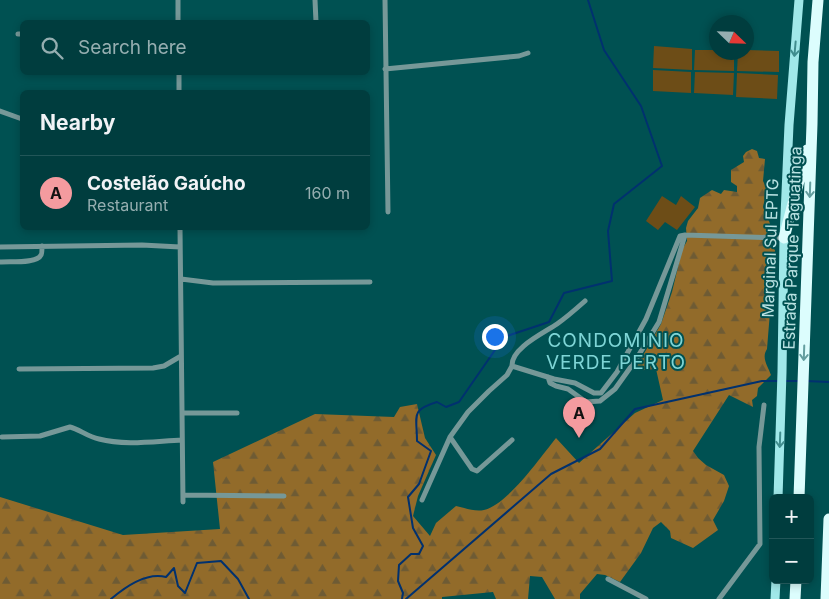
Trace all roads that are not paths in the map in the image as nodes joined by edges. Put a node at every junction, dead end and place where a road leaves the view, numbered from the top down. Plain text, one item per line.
1 (178, 0) edge
2 (315, 0) edge
3 (385, 0) edge
4 (799, 0) edge
5 (811, 0) edge
6 (818, 0) edge
7 (178, 20) edge
8 (316, 20) edge
9 (528, 53) dead end
10 (813, 62) junction
11 (385, 70) junction
12 (179, 75) edge
13 (179, 90) edge
14 (0, 111) edge
15 (20, 118) edge
16 (812, 124) junction
17 (388, 212) dead end
18 (180, 230) edge
19 (685, 235) junction
20 (784, 238) junction
21 (42, 246) junction
22 (0, 247) edge
23 (180, 247) junction
24 (0, 262) edge
25 (181, 279) junction
26 (370, 282) dead end
27 (585, 301) dead end
28 (181, 356) junction
29 (512, 366) junction
30 (19, 369) dead end
31 (548, 377) junction
32 (764, 405) dead end
33 (182, 413) junction
34 (237, 413) dead end
35 (450, 436) junction
36 (2, 437) dead end
37 (182, 440) junction
38 (512, 440) dead end
39 (778, 494) edge
40 (799, 494) edge
41 (183, 495) junction
42 (284, 496) dead end
43 (422, 500) dead end
44 (183, 502) dead end
45 (829, 520) edge
46 (608, 579) dead end
47 (775, 584) edge
48 (796, 584) edge
49 (646, 599) edge
50 (719, 599) edge
51 (773, 599) edge
52 (795, 599) edge
53 (826, 599) edge

1 - 7 street
2 - 8 street
3 - 11 street
4 -> 20 main road, Marginal Sul EPTG
5 - 10 highway
6 - 10 highway, Estrada Parque Taguatinga
9 - 11 street
10 - 16 highway, Estrada Parque Taguatinga
11 - 17 street
12 - 13 street
14 - 15 street
16 - 20 highway
16 -> 40 highway, Estrada Parque Taguatinga
18 - 23 street
19 - 20 street
19 - 31 street
19 - 31 street
20 -> 39 main road, Marginal Sul EPTG
21 - 22 street
21 - 23 street
21 - 24 street
23 - 25 street
25 - 26 street
25 - 28 street
27 - 29 street
28 - 30 street
28 - 33 street
29 - 31 street
29 - 35 street
32 - 50 street
33 - 34 street
33 - 37 street
35 - 38 street
35 - 43 street
36 - 37 street
37 - 41 street
41 - 42 street
41 - 44 street
45 - 53 highway
46 - 49 street
47 - 51 main road
48 - 52 highway

